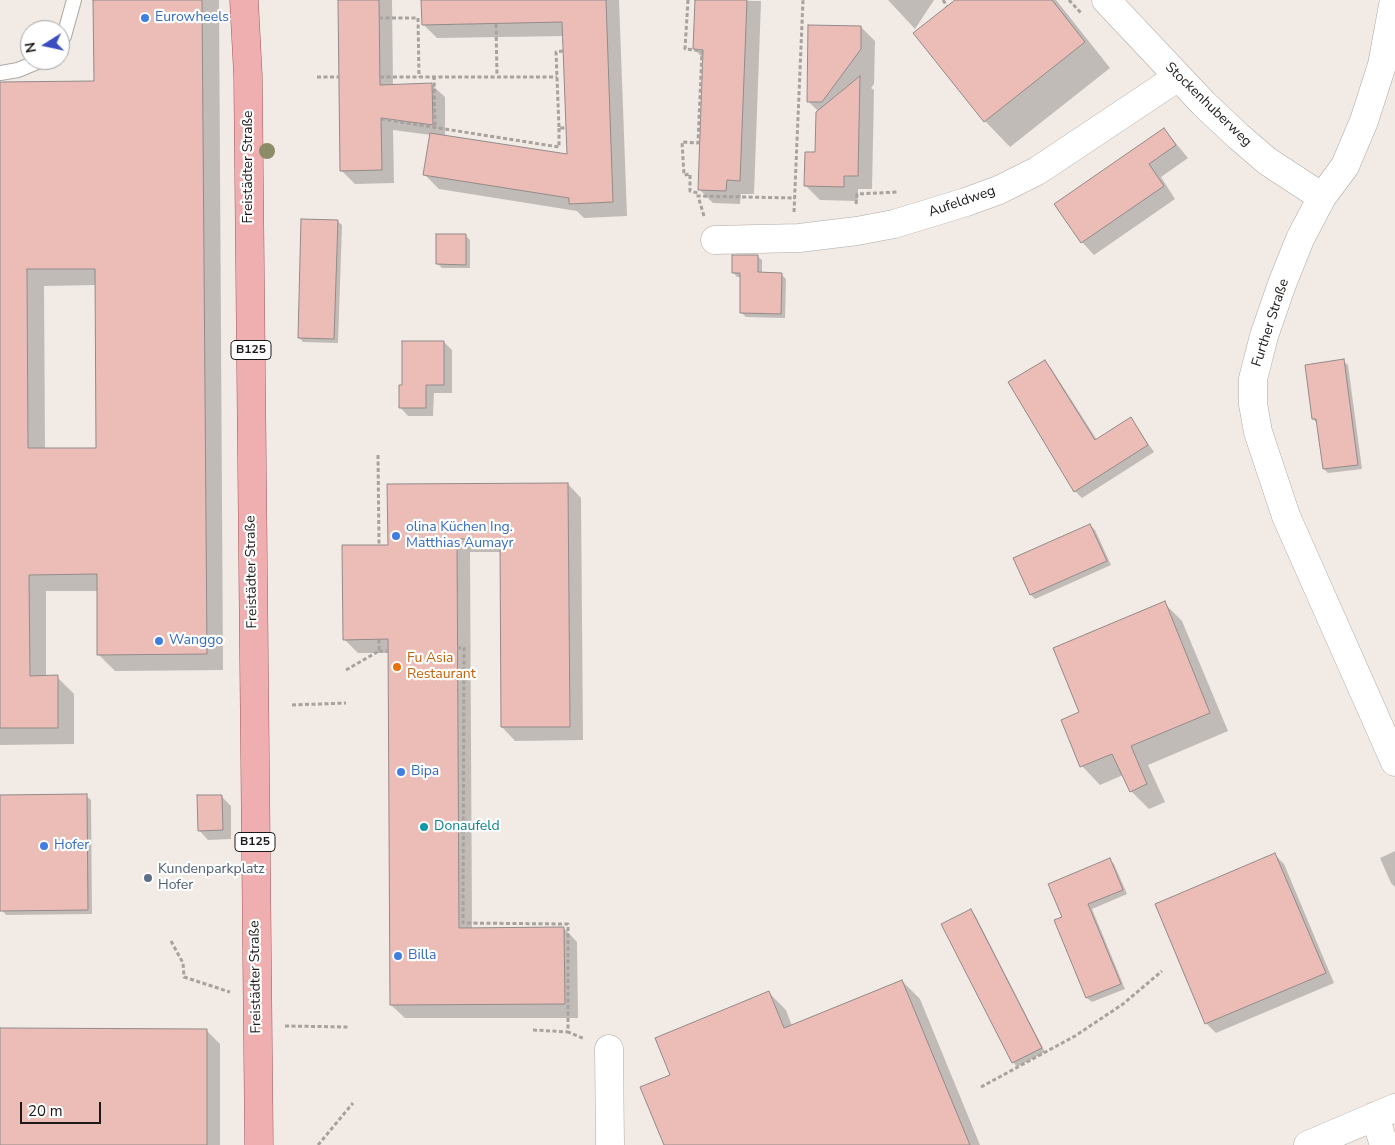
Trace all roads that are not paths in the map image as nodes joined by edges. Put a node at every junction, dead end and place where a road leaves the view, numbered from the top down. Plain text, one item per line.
1 (74, 0) edge
2 (244, 0) edge
3 (1106, 0) edge
4 (1394, 0) edge
5 (68, 20) edge
6 (20, 69) edge
7 (0, 73) edge
8 (1178, 77) junction
9 (1322, 197) junction
10 (715, 240) road end
11 (1395, 762) edge
12 (609, 1049) road end
13 (1385, 1112) edge
14 (259, 1145) edge
15 (610, 1145) edge
16 (1308, 1145) edge
17 (1384, 1145) edge

1 - 5 lane
2 - 14 main road, Freistädter Straße / B125
3 - 8 street, Stockenhuberweg
4 - 9 street, Further Straße
6 - 7 lane
8 - 9 street, Stockenhuberweg
8 - 10 street, Aufeldweg
9 - 11 street, Further Straße
12 - 15 street
13 - 16 street
13 - 17 street

